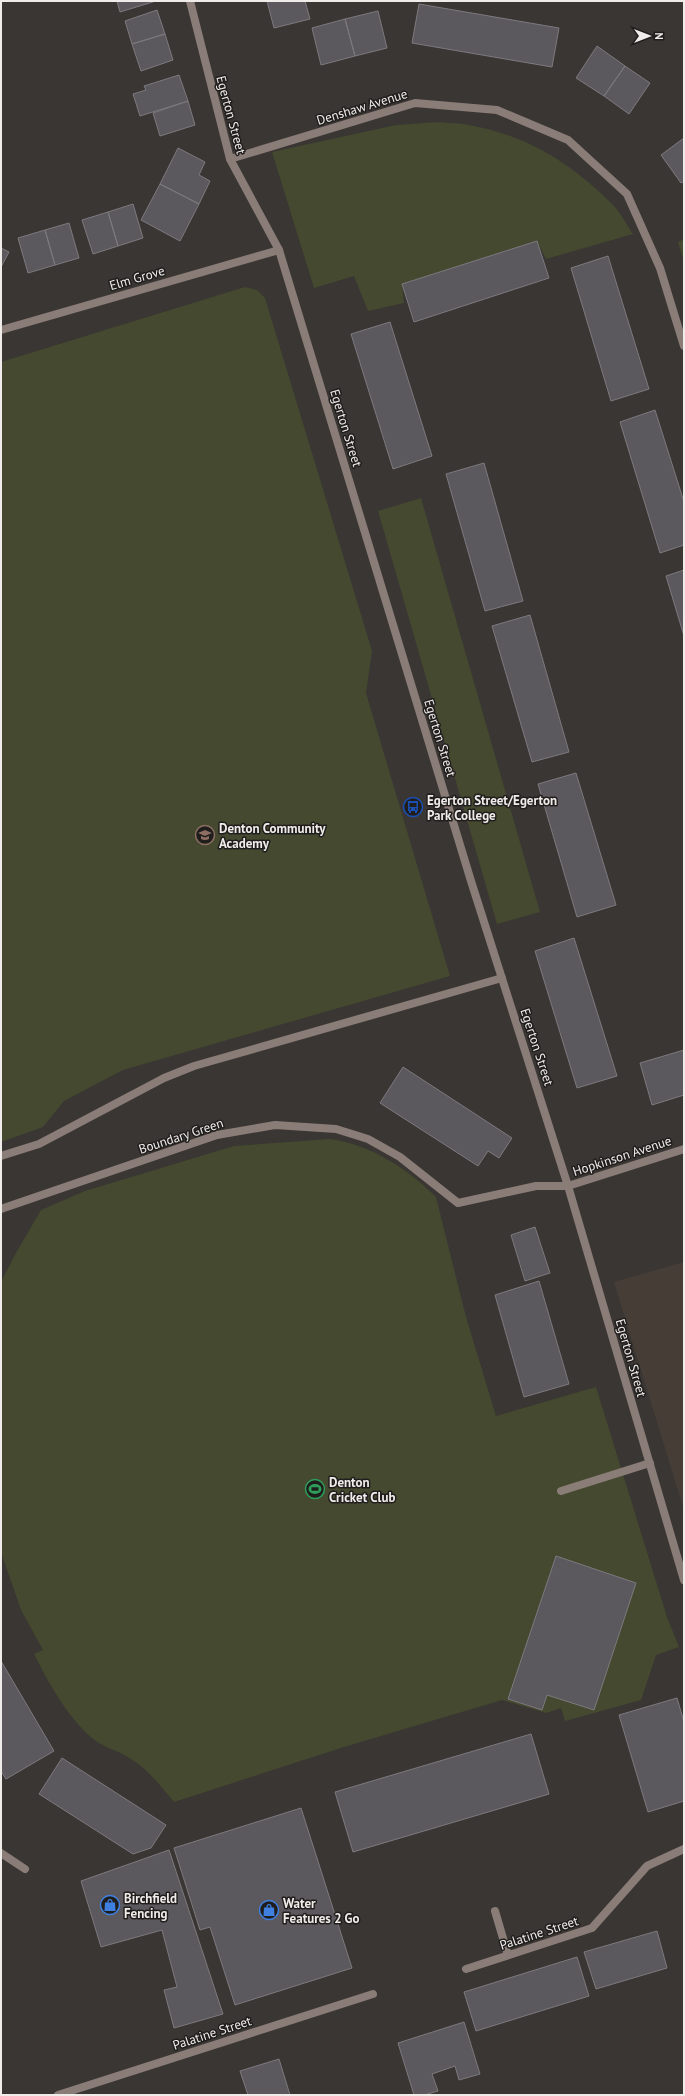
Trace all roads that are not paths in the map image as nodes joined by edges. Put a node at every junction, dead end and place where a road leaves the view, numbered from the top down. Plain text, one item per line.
1 (190, 1) edge
2 (230, 159) junction
3 (279, 250) junction
4 (1, 330) edge
5 (684, 346) edge
6 (502, 978) junction
7 (684, 1148) edge
8 (1, 1156) edge
9 (568, 1186) junction
10 (1, 1209) edge
11 (650, 1464) junction
12 (561, 1491) dead end
13 (684, 1580) edge
14 (684, 1849) edge
15 (1, 1853) edge
16 (25, 1869) dead end
17 (494, 1911) dead end
18 (508, 1955) junction
19 (466, 1969) dead end
20 (373, 1994) dead end
21 (69, 2093) edge
22 (58, 2095) edge

1 - 2 street, Egerton Street
2 - 3 street, Egerton Street
2 - 5 street, Denshaw Avenue
3 - 4 street, Elm Grove
3 - 6 street, Egerton Street
6 - 8 street
6 - 9 street, Egerton Street
7 - 9 street, Hopkinson Avenue
9 - 10 street, Boundary Green
9 - 11 street, Egerton Street
11 - 12 street
11 - 13 street, Egerton Street
14 - 18 street, Palatine Street
15 - 16 street
17 - 18 street
18 - 19 street, Palatine Street
20 - 21 street, Palatine Street
21 - 22 street, Palatine Street

